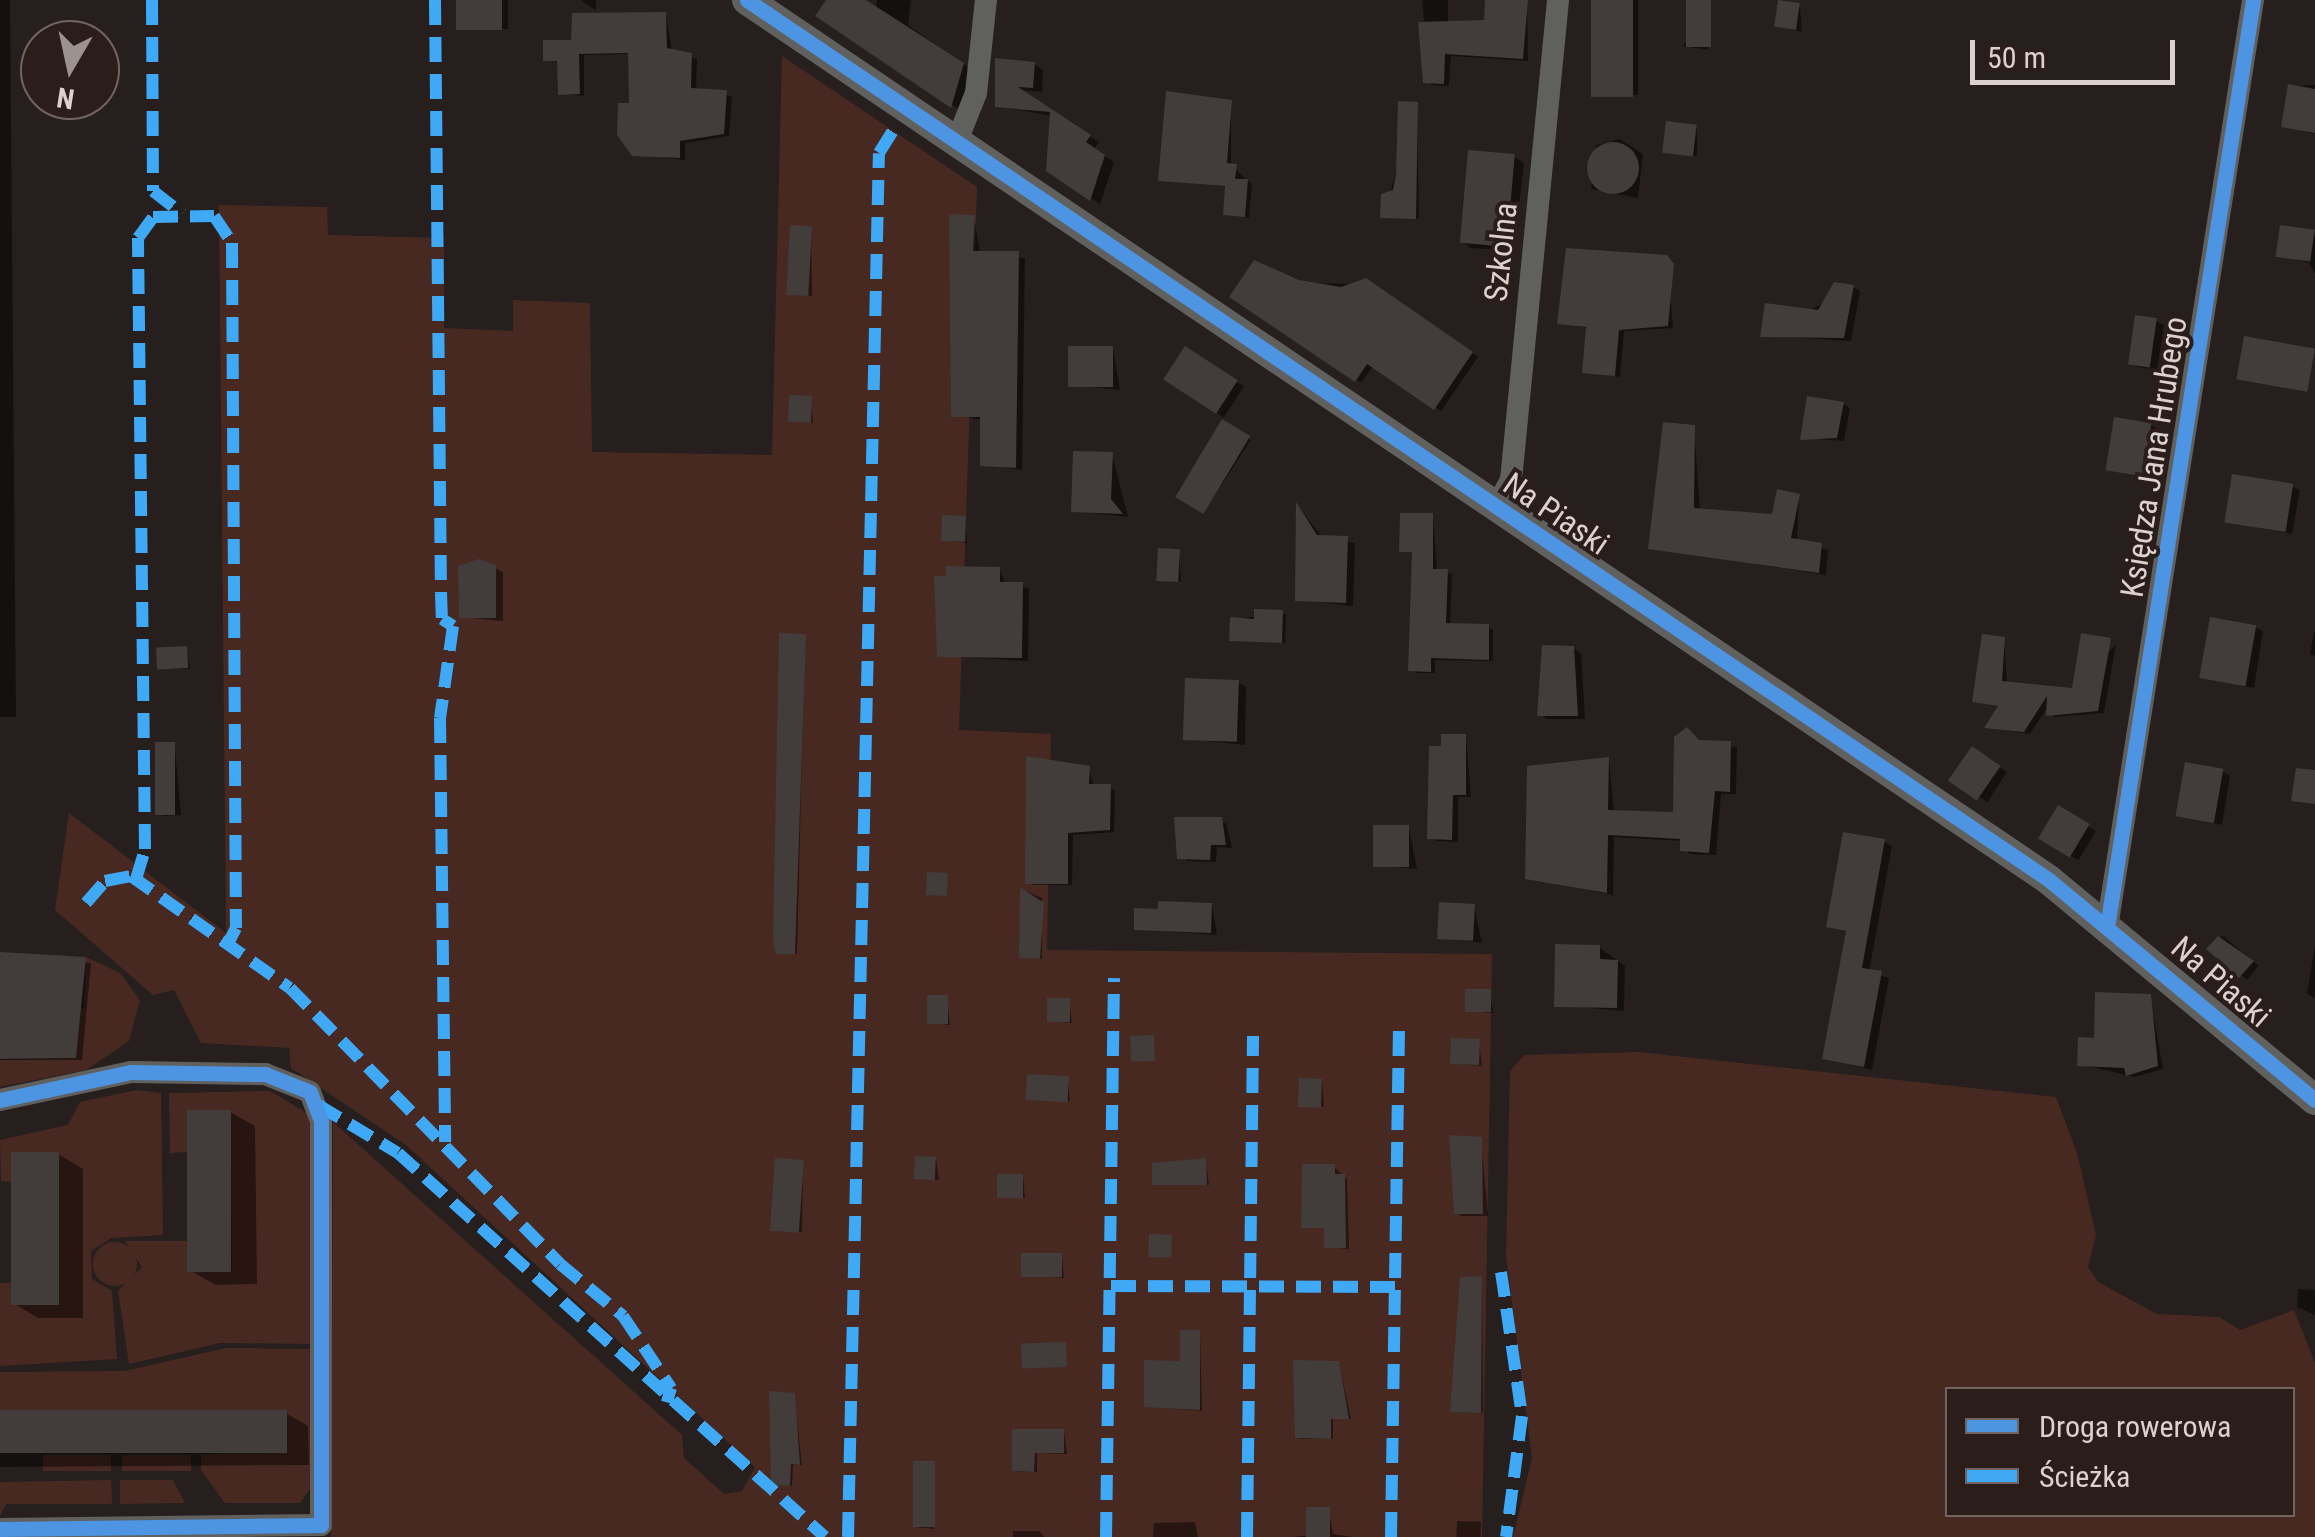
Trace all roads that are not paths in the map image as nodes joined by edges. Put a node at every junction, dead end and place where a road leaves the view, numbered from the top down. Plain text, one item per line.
1 (986, 0) edge
2 (1558, 0) edge
3 (2253, 0) edge
4 (760, 4) edge
5 (957, 141) junction
6 (1496, 506) junction
7 (2108, 921) junction
8 (0, 1100) edge
9 (2315, 1100) edge
10 (0, 1528) edge

1 - 5 street
2 - 6 street, Szkolna
3 - 7 street, Księdza Jana Hrubego
4 - 5 street, Na Piaski
5 - 6 street, Na Piaski
6 - 7 street, Na Piaski
7 - 9 street, Na Piaski
8 - 10 street

